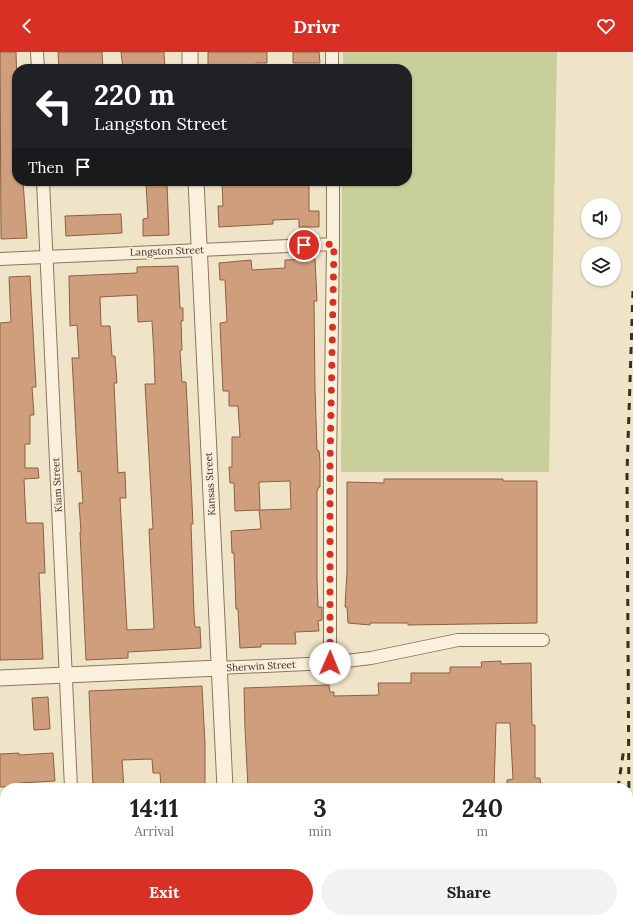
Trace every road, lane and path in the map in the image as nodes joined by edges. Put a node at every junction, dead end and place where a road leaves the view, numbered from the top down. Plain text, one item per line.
1 (37, 52) edge
2 (190, 52) edge
3 (332, 52) edge
4 (38, 64) edge
5 (190, 64) edge
6 (332, 64) edge
7 (43, 186) edge
8 (196, 186) edge
9 (333, 186) edge
10 (334, 244) junction
11 (200, 250) junction
12 (47, 256) junction
13 (0, 259) edge
14 (543, 640) dead end
15 (330, 663) junction
16 (219, 668) junction
17 (66, 675) junction
18 (0, 678) edge
19 (71, 783) edge
20 (225, 783) edge

1 - 4 street
2 - 5 street
3 - 6 street
7 - 12 street, Kiam Street
8 - 11 street, Kansas Street
9 - 10 street
10 - 11 street, Langston Street
10 - 15 street
11 - 12 street, Langston Street
11 - 16 street, Kansas Street
12 - 13 street, Langston Street
12 - 17 street, Kiam Street
14 - 15 street, Sherwin Street
15 - 16 street, Sherwin Street
16 - 17 street, Sherwin Street
16 - 20 street, Kansas Street
17 - 18 street, Sherwin Street
17 - 19 street, Kiam Street

